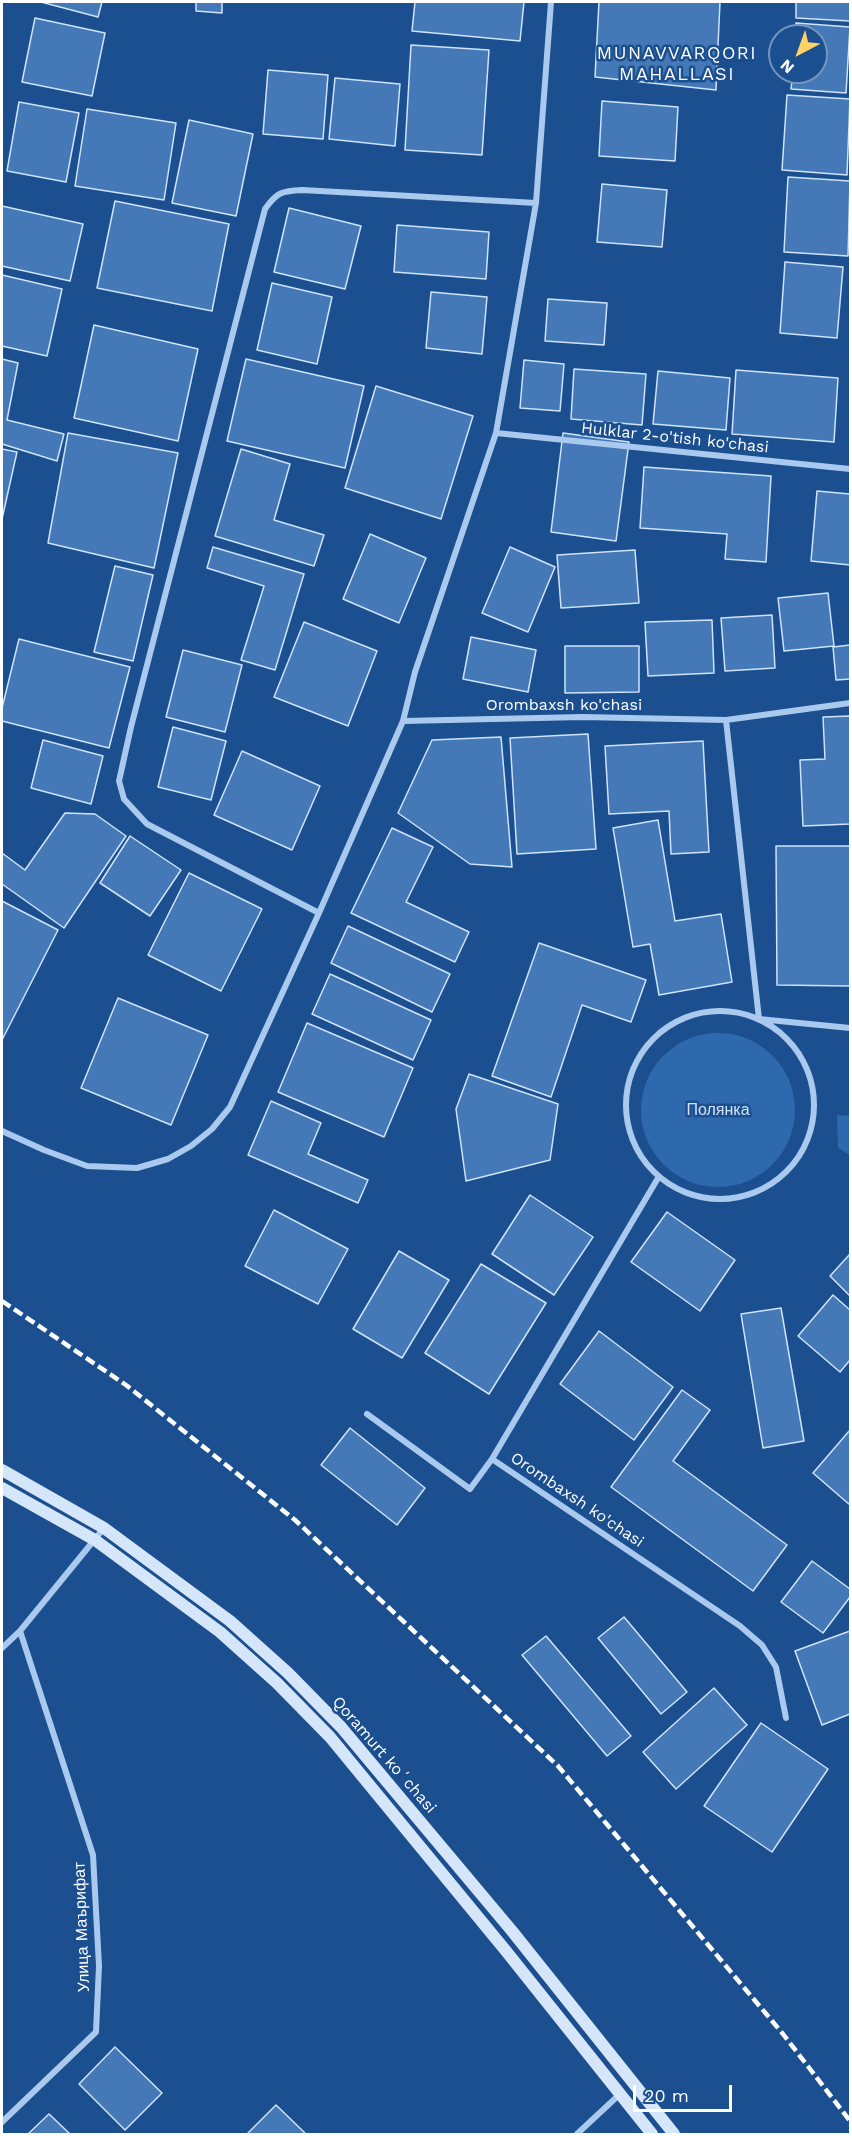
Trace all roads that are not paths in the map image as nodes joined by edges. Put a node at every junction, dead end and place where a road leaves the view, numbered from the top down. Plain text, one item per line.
1 (551, 2) edge
2 (536, 203) junction
3 (496, 433) junction
4 (850, 469) edge
5 (850, 703) edge
6 (726, 720) junction
7 (403, 721) junction
8 (319, 913) junction
9 (759, 1019) junction
10 (850, 1029) edge
11 (2, 1131) edge
12 (658, 1178) junction
13 (367, 1414) dead end
14 (492, 1460) junction
15 (2, 1470) edge
16 (2, 1488) edge
17 (104, 1528) junction
18 (94, 1540) junction
19 (20, 1631) junction
20 (2, 1648) edge
21 (786, 1718) dead end
22 (620, 2094) junction
23 (2, 2122) edge
24 (578, 2134) edge
25 (652, 2134) edge
26 (674, 2134) edge

1 - 2 street
2 - 3 street
2 - 8 street
3 - 4 street, Hulklar 2-o'tish ko'chasi
3 - 7 street
5 - 6 street, Orombaxsh ko'chasi
6 - 7 street, Orombaxsh ko'chasi
6 - 9 street
7 - 8 street
8 - 11 street
9 - 10 street
9 - 12 street
9 - 12 street
12 - 14 street, Orombaxsh ko'chasi
13 - 14 street
14 - 21 street, Orombaxsh ko'chasi
15 - 17 main road, Qoramurt koʻchasi
16 - 18 main road, Qoramurt koʻchasi
17 - 18 street
17 - 26 main road, Qoramurt koʻchasi
18 - 19 street
18 - 22 main road, Qoramurt koʻchasi
19 - 20 street
19 - 23 street, Улица Маърифат
22 - 24 street
22 - 25 main road, Qoramurt koʻchasi

